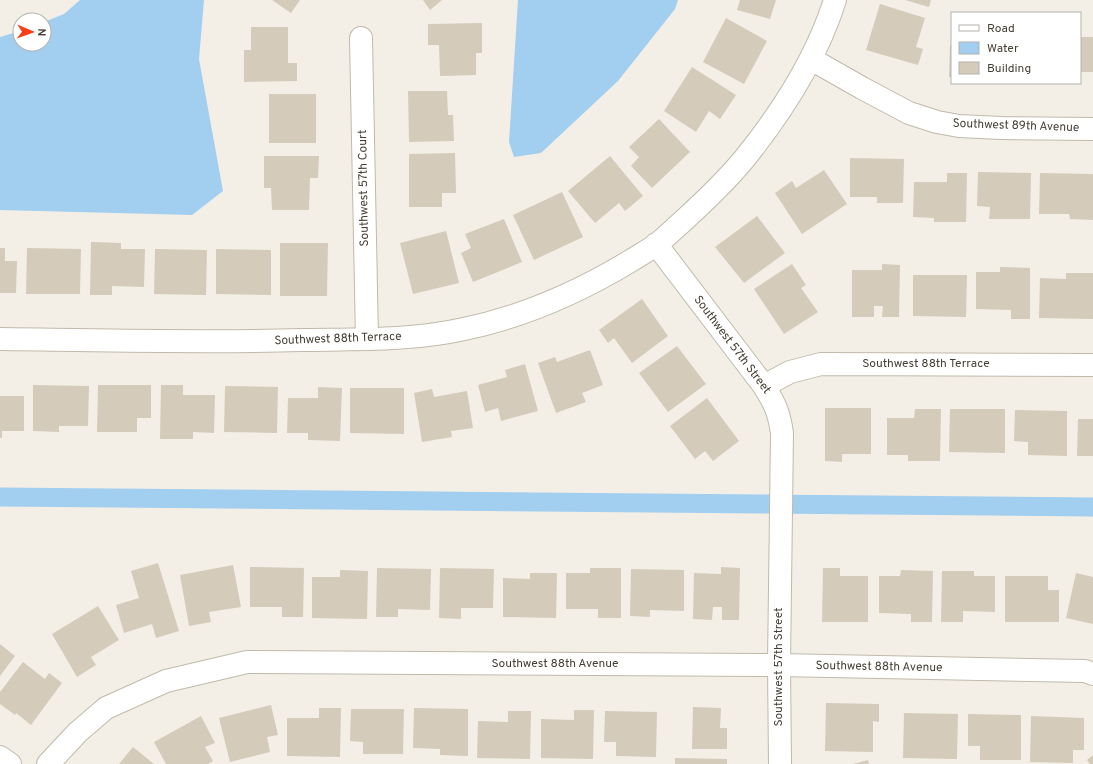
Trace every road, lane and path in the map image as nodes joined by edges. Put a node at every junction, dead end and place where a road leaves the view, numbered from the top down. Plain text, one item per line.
1 (835, 0) edge
2 (361, 38) dead end
3 (811, 59) junction
4 (1093, 129) edge
5 (656, 244) junction
6 (0, 339) edge
7 (367, 339) junction
8 (1093, 365) edge
9 (764, 386) junction
10 (779, 665) junction
11 (1093, 674) edge
12 (0, 757) edge
13 (10, 764) edge
14 (48, 764) edge
15 (780, 764) edge

1 - 3 street
2 - 7 street, Southwest 57th Court
3 - 4 street, Southwest 89th Avenue
3 - 5 street
5 - 7 street, Southwest 88th Terrace
5 - 9 street, Southwest 57th Street
6 - 7 street, Southwest 88th Terrace
8 - 9 street, Southwest 88th Terrace
9 - 10 street, Southwest 57th Street
10 - 11 street, Southwest 88th Avenue
10 - 14 street, Southwest 88th Avenue
10 - 15 street, Southwest 57th Street
12 - 13 street

